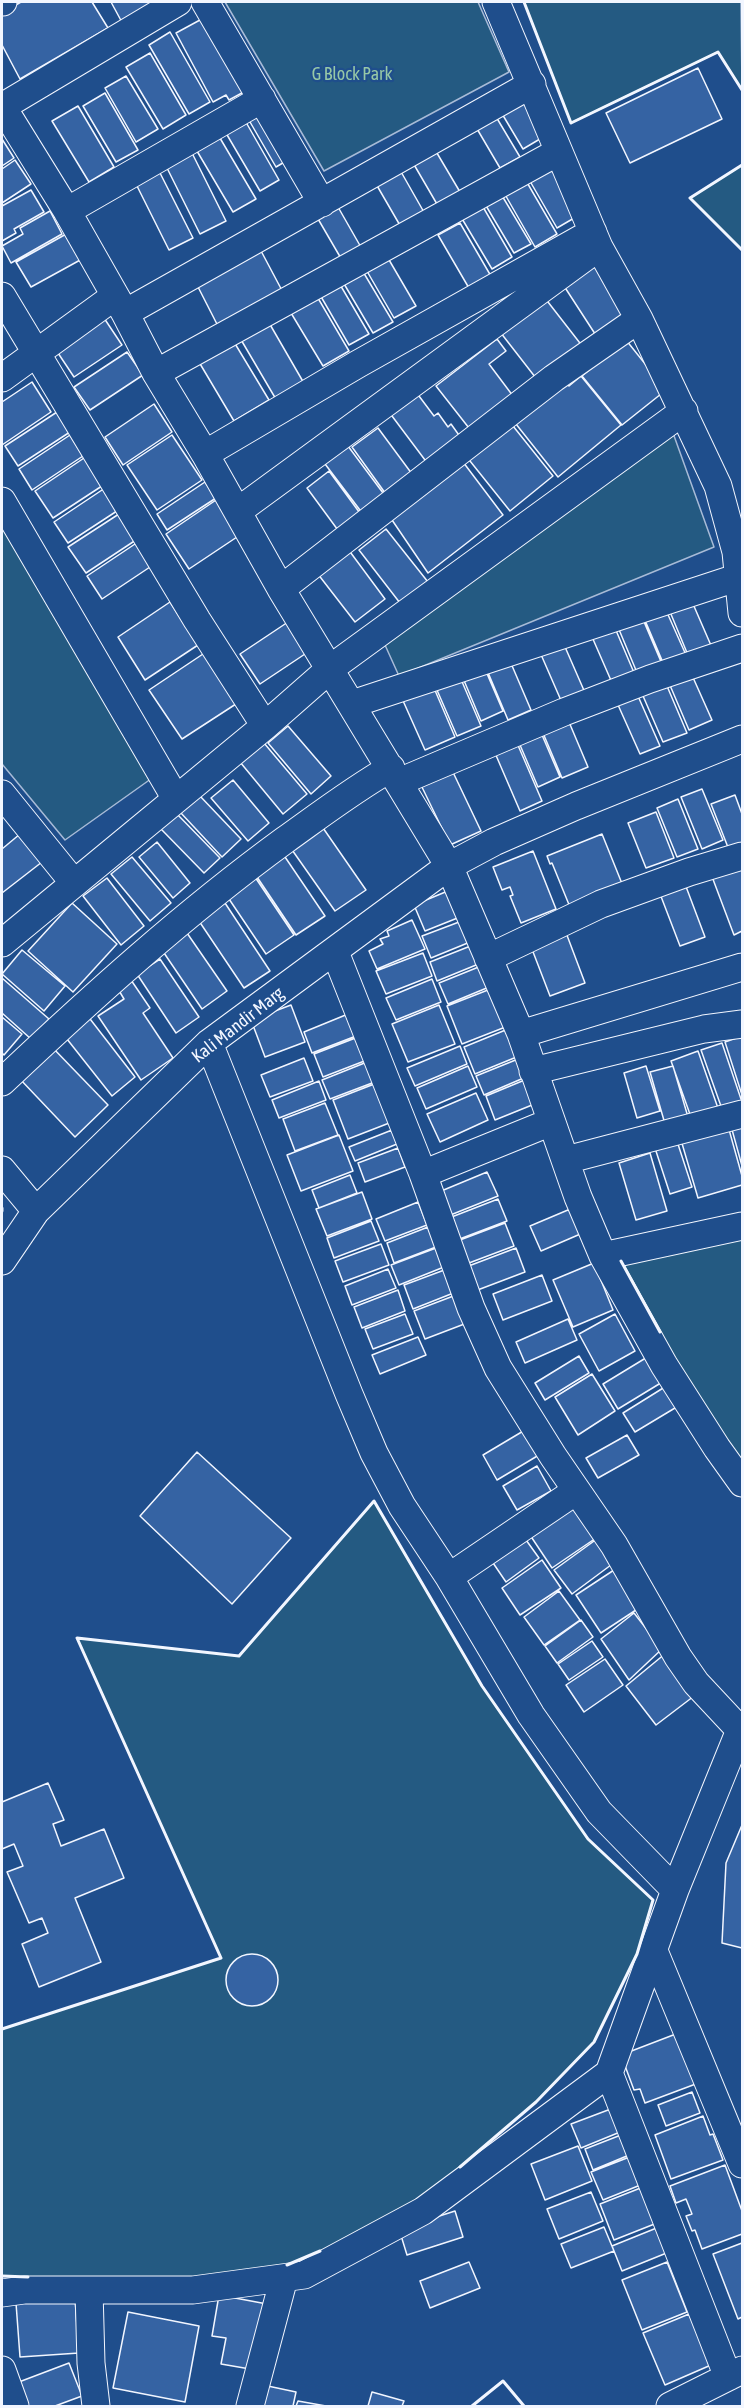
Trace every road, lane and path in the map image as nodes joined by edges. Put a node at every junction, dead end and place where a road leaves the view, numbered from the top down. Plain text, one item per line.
1 (178, 2) edge
2 (205, 2) edge
3 (496, 2) edge
4 (532, 84) junction
5 (262, 99) junction
6 (2, 106) edge
7 (558, 152) junction
8 (322, 203) junction
9 (67, 211) junction
10 (596, 240) junction
11 (2, 296) edge
12 (120, 305) junction
13 (639, 319) junction
14 (36, 351) junction
15 (156, 373) junction
16 (2, 378) edge
17 (684, 411) junction
18 (205, 454) junction
19 (2, 501) edge
20 (238, 511) junction
21 (739, 577) junction
22 (281, 588) junction
23 (742, 613) edge
24 (742, 648) edge
25 (331, 668) junction
26 (352, 704) junction
27 (265, 726) junction
28 (742, 739) edge
29 (395, 775) junction
30 (2, 794) edge
31 (176, 799) junction
32 (742, 856) edge
33 (449, 867) junction
34 (74, 883) junction
35 (2, 943) edge
36 (335, 952) junction
37 (488, 958) junction
38 (742, 967) edge
39 (742, 1024) edge
40 (521, 1034) junction
41 (209, 1043) junction
42 (533, 1071) junction
43 (2, 1082) edge
44 (742, 1114) edge
45 (551, 1122) junction
46 (566, 1160) junction
47 (2, 1170) edge
48 (423, 1174) junction
49 (36, 1211) junction
50 (742, 1226) edge
51 (603, 1256) junction
52 (2, 1261) edge
53 (742, 1483) edge
54 (576, 1491) junction
55 (449, 1578) junction
56 (741, 1727) edge
57 (675, 1890) junction
58 (654, 1951) junction
59 (609, 2073) junction
60 (742, 2164) edge
61 (284, 2278) junction
62 (89, 2290) junction
63 (2, 2293) edge
64 (2, 2370) edge
65 (735, 2374) edge
66 (15, 2406) edge
67 (96, 2406) edge
68 (250, 2406) edge
69 (670, 2406) edge

1 - 6 street
2 - 5 street
3 - 4 street
4 - 7 street
4 - 8 street
5 - 8 street
5 - 9 street
6 - 9 street
7 - 10 street
7 - 15 street
8 - 12 street
9 - 12 street
10 - 13 street
10 - 18 street
10 - 20 street
11 - 14 street
12 - 14 street
12 - 15 street
13 - 17 street
13 - 22 street
14 - 16 street
14 - 27 street
15 - 18 street
17 - 21 street
17 - 25 street
18 - 20 street
19 - 31 street
20 - 22 street
21 - 23 street
21 - 26 street
22 - 25 street
24 - 29 street
25 - 26 street
25 - 27 street
26 - 29 street
27 - 31 street
28 - 33 street, Kali Mandir Marg
29 - 33 street
29 - 43 street
30 - 34 street
31 - 34 street
32 - 37 street
33 - 36 street, Kali Mandir Marg
33 - 37 street
34 - 35 street
36 - 41 street, Kali Mandir Marg
36 - 48 street
37 - 40 street
38 - 40 street
39 - 42 street
40 - 42 street
41 - 49 street, Kali Mandir Marg
41 - 55 street
42 - 45 street
44 - 46 street
45 - 46 street
45 - 48 street
46 - 51 street
47 - 49 street
48 - 54 street
49 - 52 street, Kali Mandir Marg
50 - 51 street
51 - 53 street
54 - 55 street
54 - 56 street
55 - 57 street
56 - 57 street
57 - 58 street
58 - 59 street
58 - 60 street
59 - 61 street
59 - 65 street
61 - 62 street
61 - 68 street
62 - 63 street
62 - 67 street
64 - 66 street
65 - 69 street

